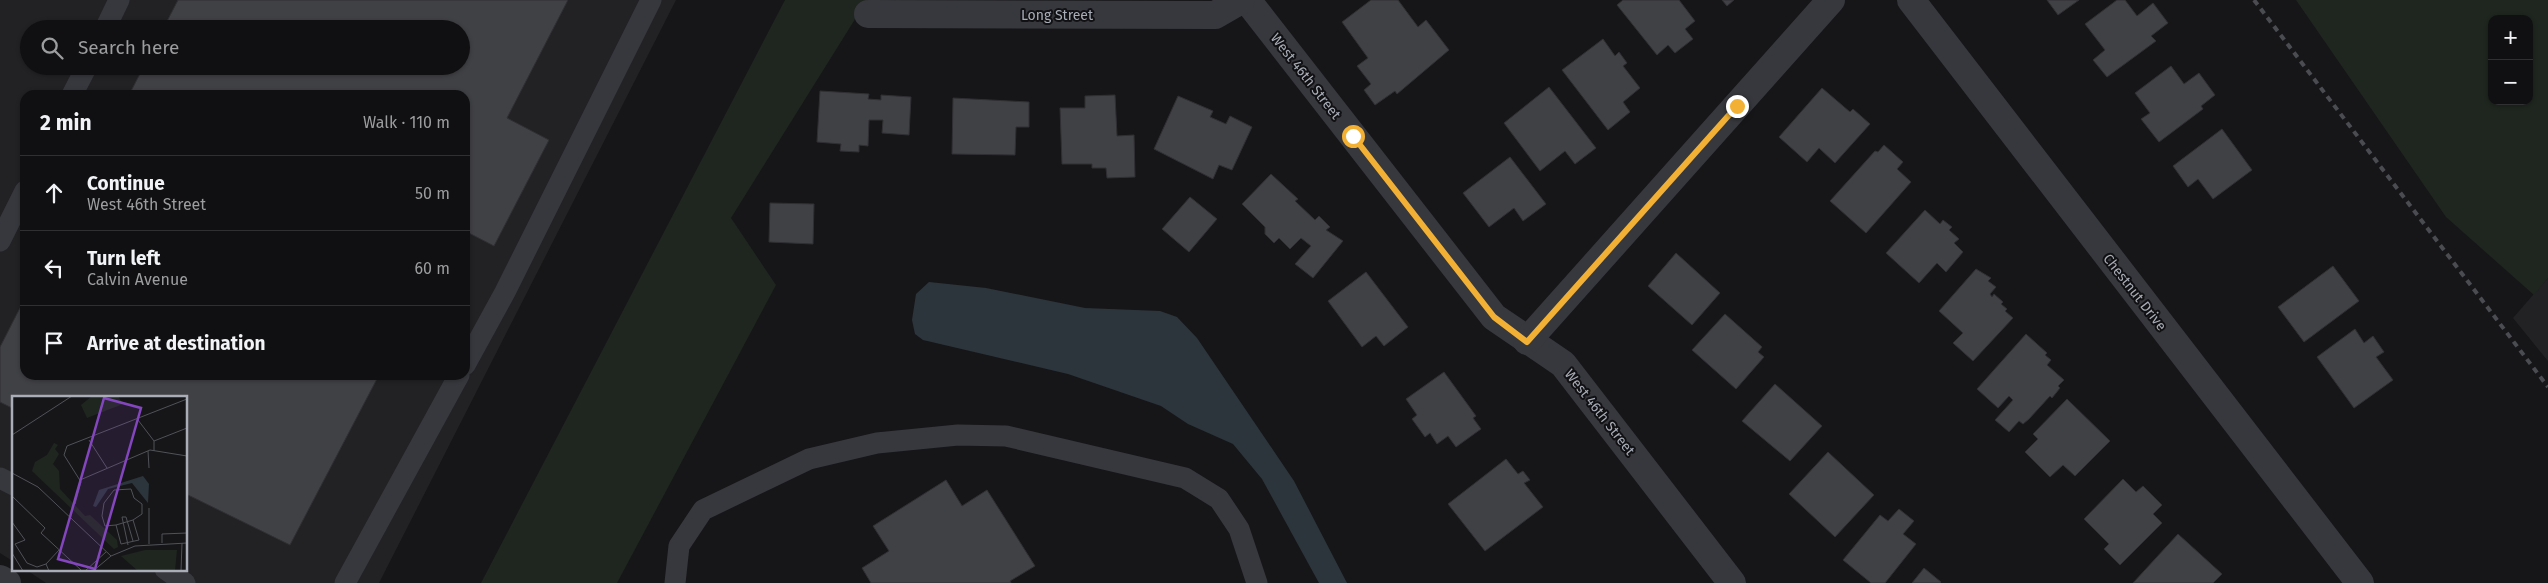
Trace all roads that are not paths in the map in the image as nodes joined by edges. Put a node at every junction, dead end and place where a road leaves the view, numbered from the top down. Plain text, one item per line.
1 (119, 0) edge
2 (651, 0) edge
3 (1241, 0) edge
4 (1248, 0) edge
5 (1831, 0) edge
6 (1911, 0) edge
7 (868, 14) dead end
8 (109, 20) edge
9 (82, 75) edge
10 (74, 90) edge
11 (20, 201) edge
12 (0, 241) edge
13 (1527, 342) junction
14 (470, 356) edge
15 (456, 380) edge
16 (0, 478) edge
17 (12, 484) edge
18 (166, 570) edge
19 (0, 579) edge
20 (7, 583) edge
21 (185, 583) edge
22 (345, 583) edge
23 (675, 583) edge
24 (1257, 583) edge
25 (1732, 583) edge
26 (2360, 583) edge

1 - 8 lane
2 - 14 lane
3 - 7 street, Long Street
4 - 13 street, West 46th Street
5 - 13 street
6 - 26 street, Chestnut Drive
9 - 10 lane
11 - 12 lane
13 - 25 street, West 46th Street
15 - 22 lane
16 - 17 lane
18 - 21 lane
19 - 20 street
23 - 24 lane

